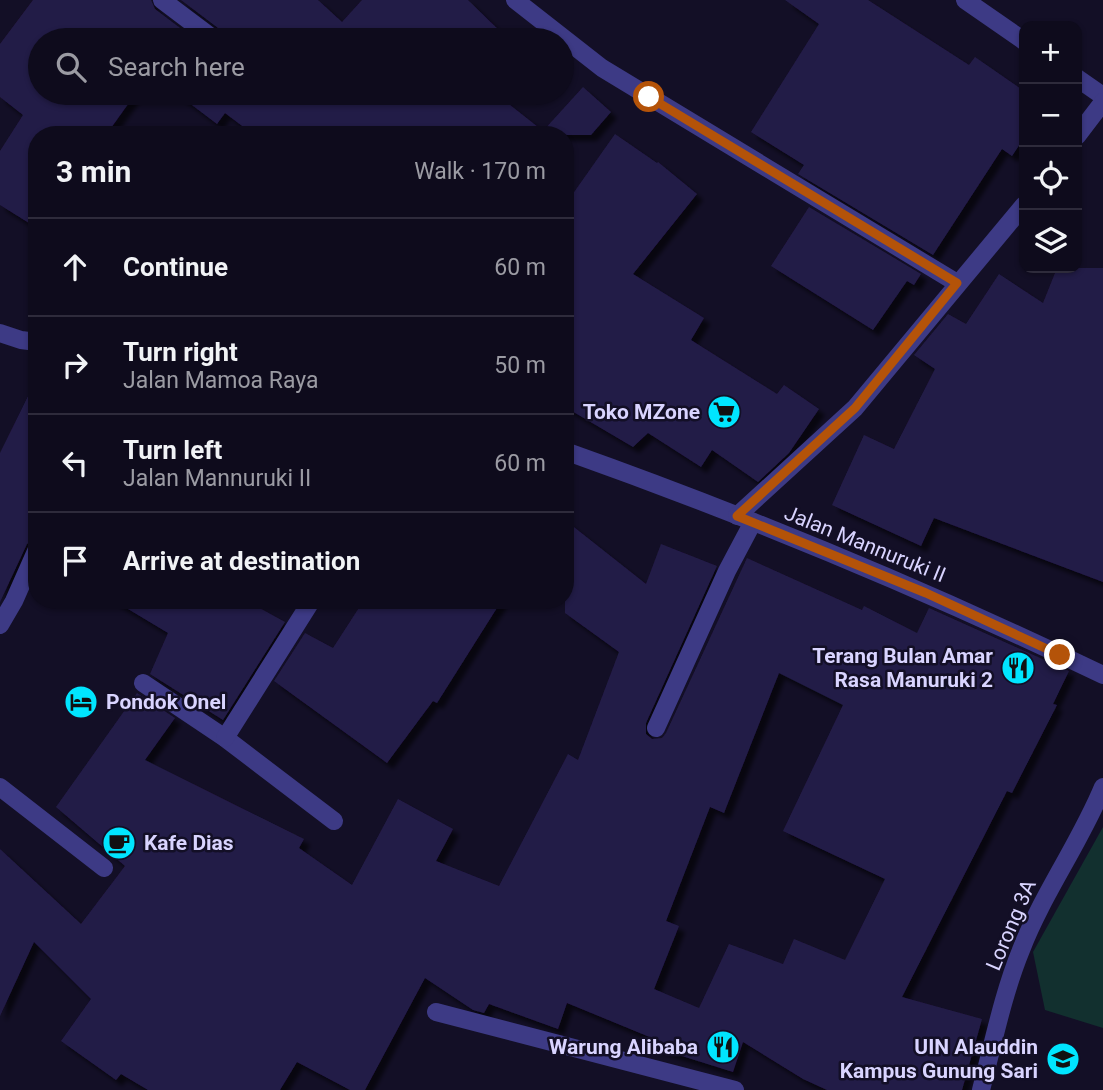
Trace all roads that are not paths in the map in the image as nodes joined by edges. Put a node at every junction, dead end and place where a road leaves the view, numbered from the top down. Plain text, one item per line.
1 (162, 0) edge
2 (515, 0) edge
3 (965, 0) edge
4 (199, 28) edge
5 (551, 28) edge
6 (1019, 38) edge
7 (574, 46) edge
8 (1082, 81) edge
9 (1103, 96) edge
10 (1103, 102) edge
11 (1082, 129) edge
12 (1020, 210) edge
13 (957, 283) junction
14 (0, 333) edge
15 (28, 341) edge
16 (574, 454) edge
17 (745, 519) junction
18 (28, 569) edge
19 (306, 609) edge
20 (0, 625) edge
21 (1103, 676) edge
22 (143, 683) dead end
23 (656, 729) dead end
24 (225, 738) junction
25 (0, 787) edge
26 (1103, 787) edge
27 (334, 821) dead end
28 (104, 868) dead end
29 (436, 1012) dead end
30 (735, 1090) edge
31 (981, 1090) edge

1 - 4 street
2 - 5 street
3 - 6 street
7 - 13 street
8 - 9 street
10 - 11 street
12 - 13 street
13 - 17 street
14 - 15 street
16 - 17 street, Jalan Mannuruki II
17 - 21 street, Jalan Mannuruki II
17 - 23 street
18 - 20 street
19 - 24 street
22 - 24 street
24 - 27 street
25 - 28 street
26 - 31 street, Lorong 3A
29 - 30 street

